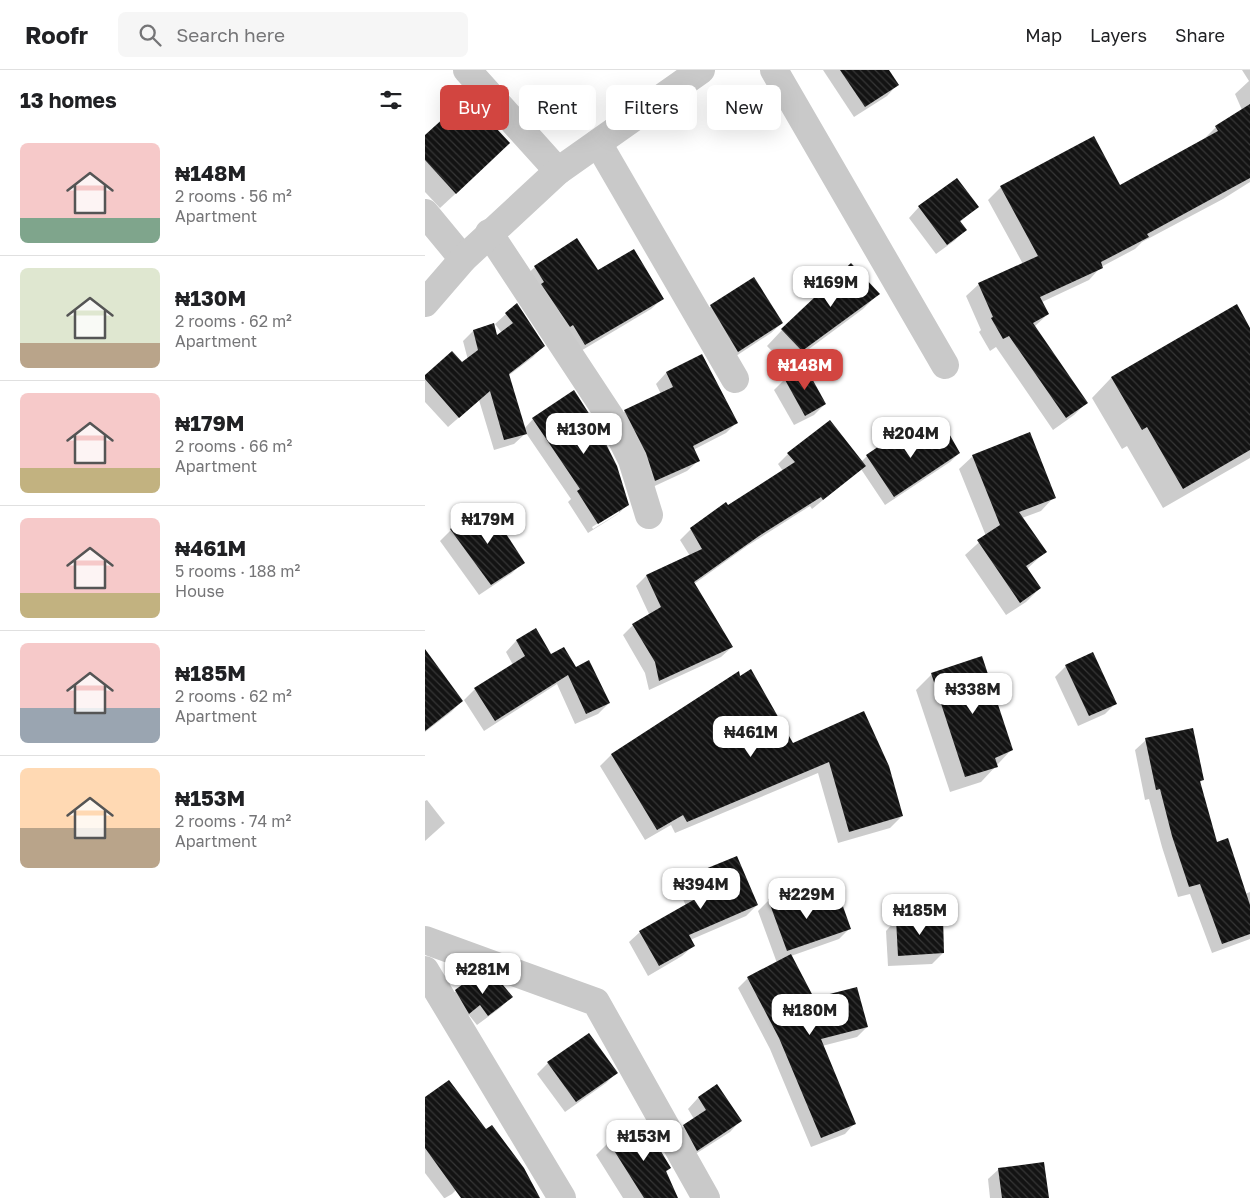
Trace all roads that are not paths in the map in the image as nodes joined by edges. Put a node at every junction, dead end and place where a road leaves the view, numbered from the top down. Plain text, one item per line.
1 (467, 70) edge
2 (701, 70) edge
3 (774, 70) edge
4 (598, 143) junction
5 (558, 171) junction
6 (425, 213) edge
7 (425, 217) edge
8 (489, 233) junction
9 (463, 259) junction
10 (425, 302) edge
11 (945, 366) dead end
12 (735, 379) dead end
13 (649, 515) dead end
14 (425, 940) edge
15 (425, 970) edge
16 (562, 1198) edge
17 (706, 1198) edge

1 - 5 street
2 - 4 street
3 - 11 street
4 - 5 street
4 - 12 street
5 - 8 street
6 - 9 street
7 - 9 street
8 - 9 street
8 - 13 street
9 - 10 street
14 - 17 street
15 - 16 street

